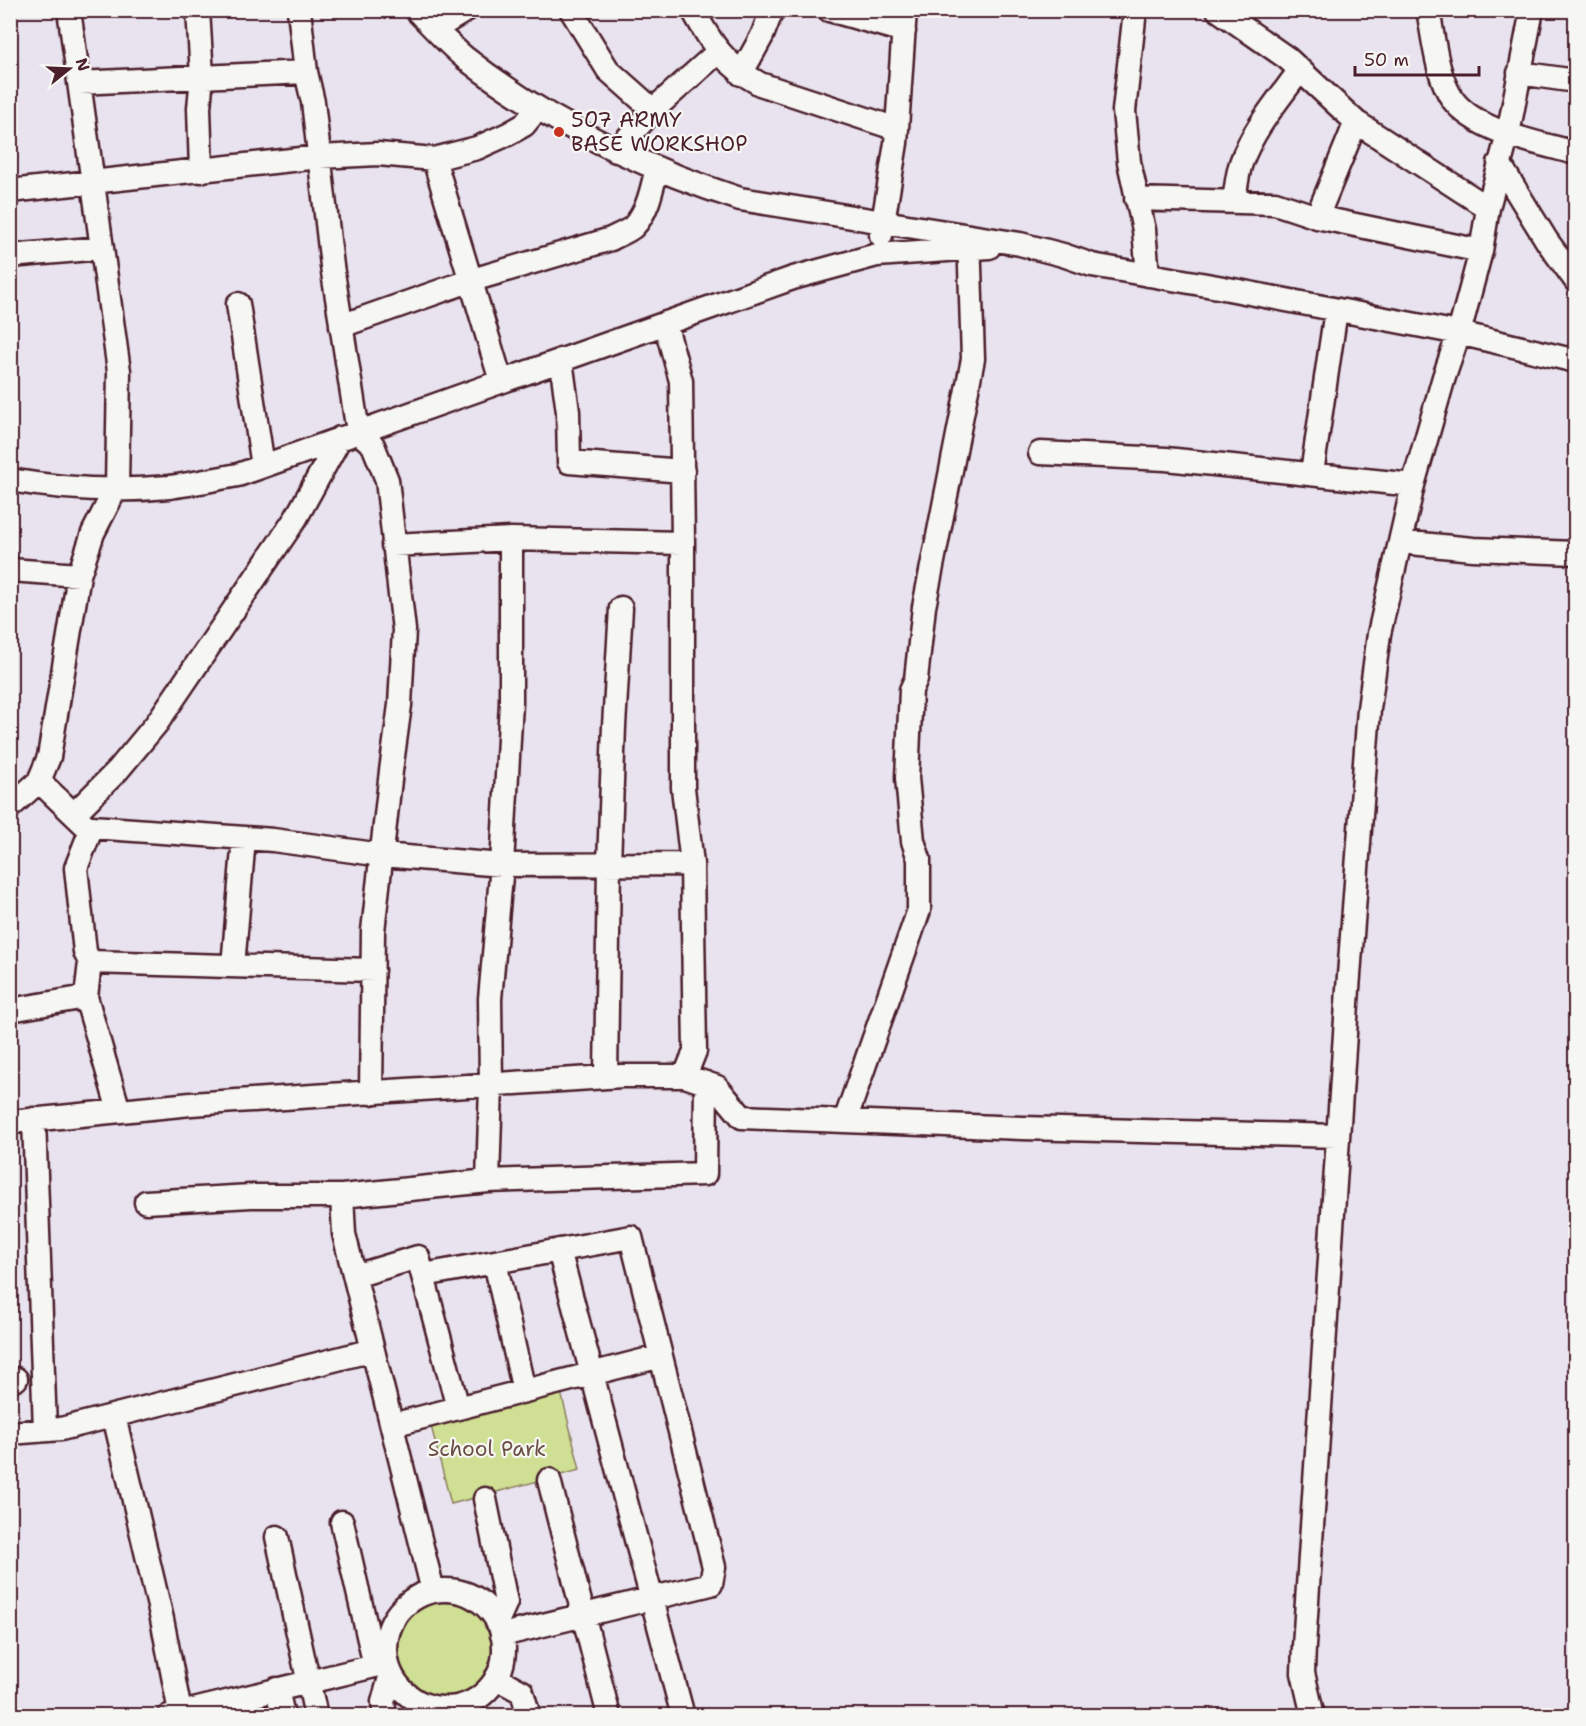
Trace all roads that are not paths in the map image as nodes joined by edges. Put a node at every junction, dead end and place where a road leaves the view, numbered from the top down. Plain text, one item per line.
1 (69, 10) edge
2 (198, 10) edge
3 (299, 10) edge
4 (416, 10) edge
5 (466, 10) edge
6 (571, 10) edge
7 (693, 10) edge
8 (772, 10) edge
9 (829, 10) edge
10 (1135, 10) edge
11 (1428, 10) edge
12 (1532, 10) edge
13 (1221, 11) edge
14 (904, 21) edge
15 (435, 29) junction
16 (718, 52) junction
17 (1300, 70) junction
18 (306, 72) junction
19 (1519, 73) junction
20 (741, 74) junction
21 (202, 76) junction
22 (1575, 81) edge
23 (79, 83) junction
24 (537, 109) junction
25 (653, 110) junction
26 (1356, 122) junction
27 (897, 129) junction
28 (1508, 134) junction
29 (616, 151) junction
30 (1575, 153) edge
31 (319, 157) junction
32 (434, 159) junction
33 (1499, 164) junction
34 (657, 168) junction
35 (201, 171) junction
36 (93, 182) junction
37 (10, 191) edge
38 (1136, 199) junction
39 (1234, 201) junction
40 (1488, 208) junction
41 (1317, 217) junction
42 (883, 222) junction
43 (970, 243) junction
44 (102, 248) junction
45 (1481, 251) junction
46 (877, 255) junction
47 (10, 256) edge
48 (1148, 275) junction
49 (470, 281) junction
50 (1575, 281) edge
51 (238, 304) dead end
52 (1336, 310) junction
53 (664, 323) junction
54 (341, 326) junction
55 (1459, 333) junction
56 (561, 360) junction
57 (1575, 361) edge
58 (501, 381) junction
59 (349, 435) junction
60 (1040, 453) dead end
61 (263, 466) junction
62 (682, 471) junction
63 (1312, 473) junction
64 (10, 480) edge
65 (1413, 485) junction
66 (116, 489) junction
67 (511, 539) junction
68 (683, 543) junction
69 (1400, 543) junction
70 (393, 545) junction
71 (1575, 552) edge
72 (10, 570) edge
73 (79, 575) junction
74 (621, 608) dead end
75 (39, 781) junction
76 (10, 807) edge
77 (83, 820) junction
78 (244, 838) junction
79 (382, 855) junction
80 (609, 864) junction
81 (692, 864) junction
82 (502, 865) junction
83 (90, 962) junction
84 (233, 966) junction
85 (373, 970) junction
86 (86, 996) junction
87 (10, 1010) edge
88 (606, 1077) junction
89 (695, 1079) junction
90 (491, 1085) junction
91 (371, 1093) junction
92 (119, 1111) junction
93 (34, 1119) junction
94 (844, 1121) junction
95 (10, 1122) edge
96 (1338, 1136) junction
97 (488, 1181) junction
98 (342, 1196) junction
99 (146, 1202) dead end
100 (560, 1250) junction
101 (495, 1262) junction
102 (424, 1275) junction
103 (355, 1276) junction
104 (373, 1350) junction
105 (661, 1356) junction
106 (592, 1374) junction
107 (524, 1391) junction
108 (458, 1408) junction
109 (114, 1416) junction
110 (392, 1425) junction
111 (45, 1431) junction
112 (10, 1433) edge
113 (549, 1480) dead end
114 (485, 1499) dead end
115 (342, 1522) dead end
116 (277, 1537) dead end
117 (433, 1591) junction
118 (652, 1598) junction
119 (583, 1615) junction
120 (500, 1629) junction
121 (384, 1668) junction
122 (496, 1678) junction
123 (309, 1682) junction
124 (277, 1689) junction
125 (459, 1711) edge
126 (174, 1714) edge
127 (283, 1716) edge
128 (316, 1716) edge
129 (385, 1716) edge
130 (529, 1716) edge
131 (609, 1716) edge
132 (683, 1716) edge
133 (1313, 1716) edge

1 - 23 street
2 - 21 street
3 - 18 street
4 - 15 street
5 - 15 street
6 - 25 street
7 - 16 street
8 - 20 street
9 - 14 street
10 - 38 street
11 - 28 street
12 - 19 street
13 - 17 street
14 - 27 street
15 - 24 street
16 - 20 street
16 - 25 street
17 - 26 street
17 - 39 street
18 - 21 street
18 - 31 street
19 - 22 street
19 - 28 street
20 - 27 street
21 - 23 street
21 - 35 street
23 - 36 street
24 - 29 street
24 - 32 street
25 - 29 street
26 - 40 street
26 - 41 street
27 - 42 street
28 - 30 street
28 - 33 street
29 - 34 street
31 - 32 street
31 - 35 street
31 - 54 street
32 - 49 street
33 - 40 street
33 - 50 street
34 - 42 street
34 - 49 street
35 - 36 street
36 - 37 street
36 - 44 street
38 - 39 street
38 - 48 street
39 - 41 street
40 - 45 street
41 - 45 street
42 - 43 street
42 - 46 street
43 - 46 street
43 - 48 street
43 - 94 street
44 - 47 street
44 - 66 street
45 - 55 street
46 - 53 street
48 - 52 street
49 - 54 street
49 - 58 street
51 - 61 street
52 - 55 street
52 - 63 street
53 - 56 street
53 - 62 street
54 - 59 street
55 - 57 street
55 - 65 street
56 - 58 street
56 - 62 street
58 - 59 street
59 - 61 street
59 - 70 street
59 - 77 street
60 - 63 street
61 - 66 street
62 - 68 street
63 - 65 street
64 - 66 street
65 - 69 street
66 - 73 street
67 - 68 street
67 - 70 street
67 - 82 street
68 - 81 street
69 - 71 street
69 - 96 street
70 - 79 street
72 - 73 street
73 - 75 street
74 - 80 street
75 - 76 street
75 - 77 street
77 - 78 street
77 - 83 street
78 - 79 street
78 - 84 street
79 - 82 street
79 - 85 street
80 - 81 street
80 - 82 street
80 - 88 street
81 - 89 street
82 - 90 street
83 - 84 street
83 - 86 street
84 - 85 street
85 - 91 street
86 - 87 street
86 - 92 street
88 - 89 street
88 - 90 street
89 - 94 street
89 - 97 street
90 - 91 street
90 - 97 street
91 - 92 street
92 - 93 street
93 - 95 street
93 - 111 street
94 - 96 street
96 - 133 street
97 - 98 street
98 - 99 street
98 - 103 street
100 - 101 street
100 - 105 street
100 - 106 street
101 - 102 street
101 - 107 street
102 - 103 street
102 - 108 street
103 - 104 street
104 - 109 street
104 - 110 street
105 - 106 street
105 - 118 street
106 - 107 street
106 - 118 street
107 - 108 street
108 - 110 street
109 - 111 street
109 - 126 street
110 - 117 street
111 - 112 street
113 - 119 street
114 - 120 street
115 - 121 street
116 - 123 street
117 - 120 street
117 - 121 street
118 - 119 street
118 - 132 street
119 - 120 street
119 - 131 street
120 - 122 street
121 - 123 street
121 - 125 street
121 - 129 street
122 - 125 street
122 - 130 street
123 - 124 street
123 - 128 street
124 - 126 street
124 - 127 street

